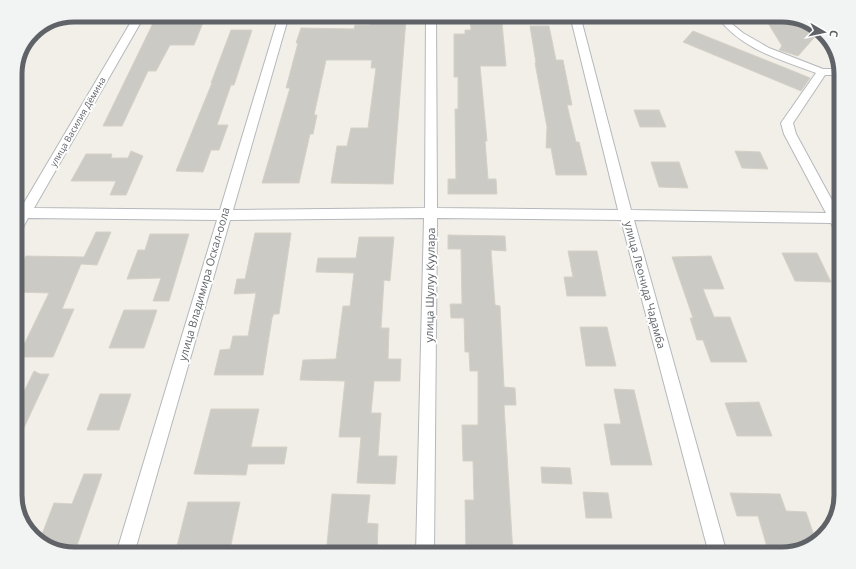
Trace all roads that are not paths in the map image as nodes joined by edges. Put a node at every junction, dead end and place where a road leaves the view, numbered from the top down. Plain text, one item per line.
1 (136, 22) edge
2 (282, 22) edge
3 (431, 22) edge
4 (577, 22) edge
5 (724, 22) edge
6 (822, 72) junction
7 (834, 72) edge
8 (22, 208) edge
9 (22, 213) edge
10 (431, 213) junction
11 (834, 213) edge
12 (225, 215) junction
13 (626, 216) junction
14 (834, 222) edge
15 (127, 547) edge
16 (425, 547) edge
17 (716, 547) edge

1 - 8 street, улица Василия Дёмина
2 - 12 street, улица Владимира Оскал-оола
3 - 10 street, улица Шулуу Куулара
4 - 13 street, улица Леонида Чадамба
5 - 6 street
6 - 7 street
6 - 11 street
9 - 12 street
10 - 12 street
10 - 13 street
10 - 16 street, улица Шулуу Куулара
12 - 15 street, улица Владимира Оскал-оола
13 - 14 street
13 - 17 street, улица Леонида Чадамба

